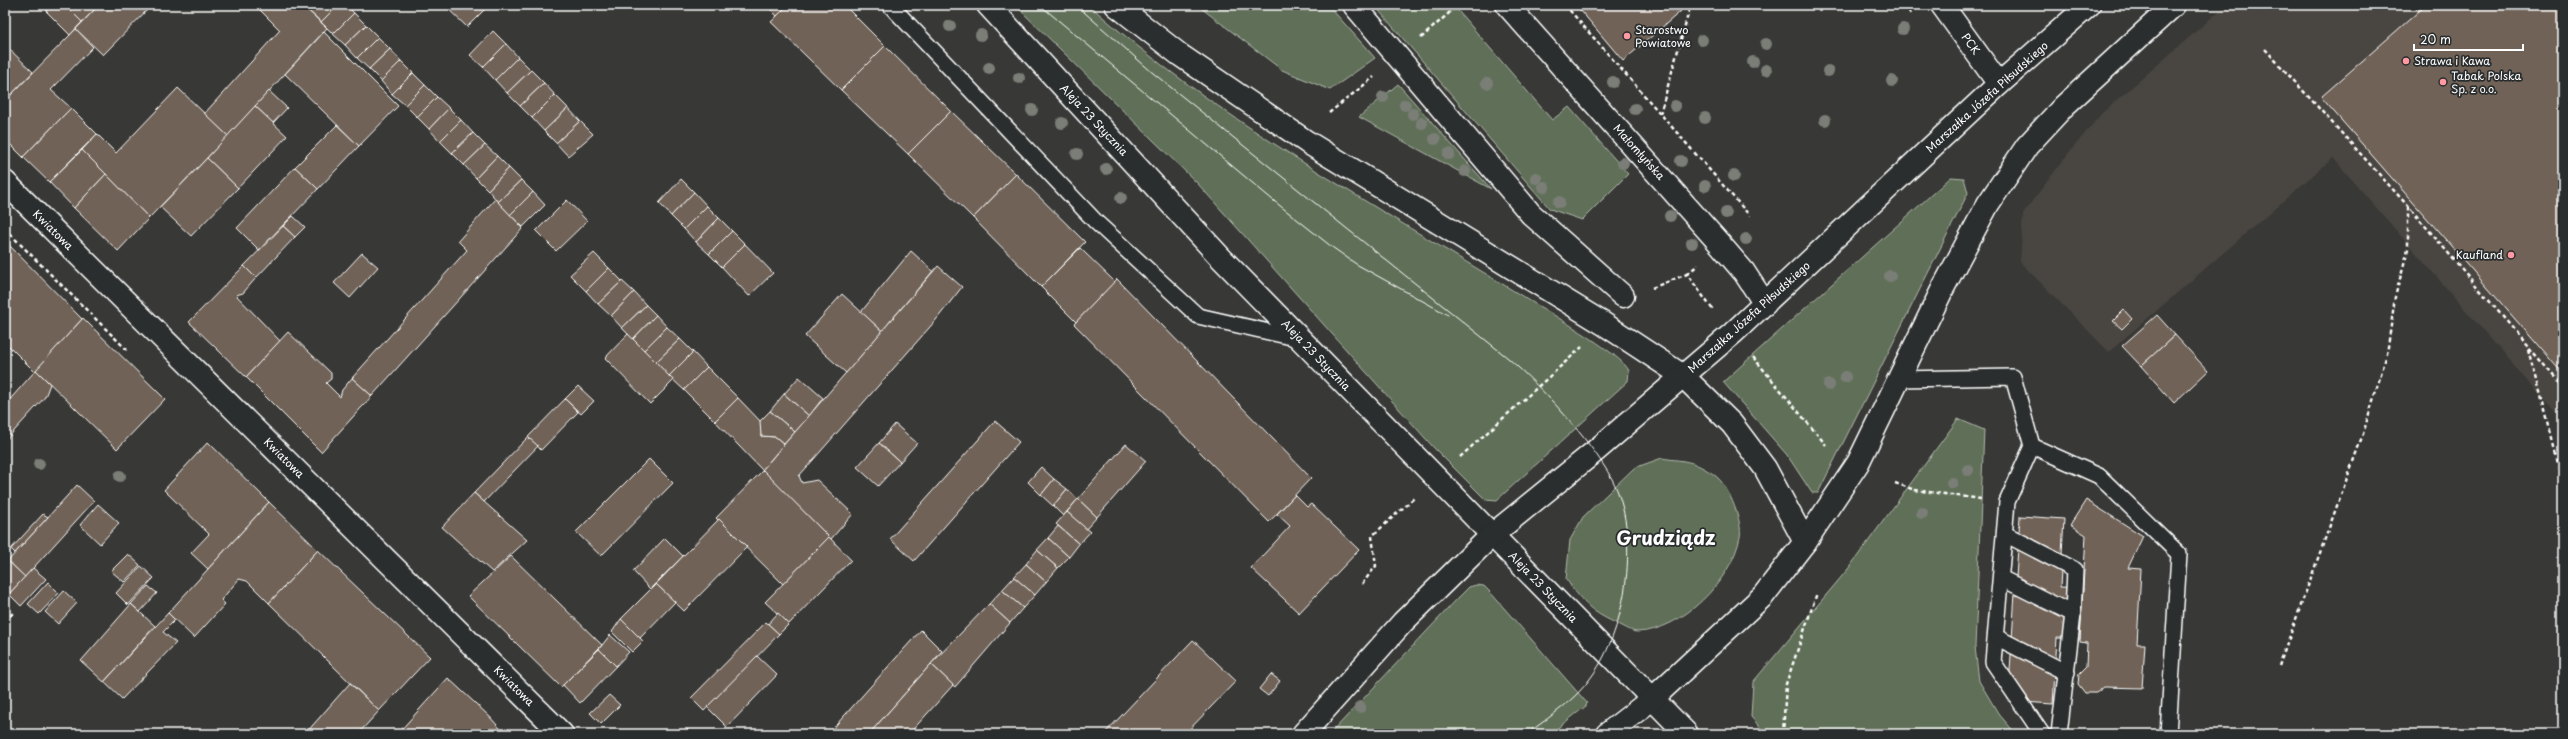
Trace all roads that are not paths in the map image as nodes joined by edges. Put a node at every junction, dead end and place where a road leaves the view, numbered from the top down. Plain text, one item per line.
1 (890, 5) edge
2 (988, 5) edge
3 (1116, 5) edge
4 (1354, 5) edge
5 (1507, 5) edge
6 (1942, 5) edge
7 (2089, 5) edge
8 (2174, 5) edge
9 (2000, 84) junction
10 (5, 182) edge
11 (1623, 296) road end
12 (1765, 304) junction
13 (1301, 340) junction
14 (1683, 376) junction
15 (1898, 379) junction
16 (2032, 446) junction
17 (2005, 534) junction
18 (1492, 535) junction
19 (1805, 542) junction
20 (2002, 578) junction
21 (2073, 614) junction
22 (1996, 637) junction
23 (2067, 673) junction
24 (1652, 698) junction
25 (562, 734) edge
26 (1303, 734) edge
27 (1607, 734) edge
28 (1687, 734) edge
29 (2042, 734) edge
30 (2059, 734) edge
31 (2168, 734) edge

1 - 13 lane
2 - 13 street, Aleja 23 Stycznia
3 - 14 street
4 - 11 street
5 - 12 street, Małomłyńska
6 - 9 street, PCK
7 - 9 street, Marszałka Józefa Piłsudskiego
8 - 15 street
9 - 12 street, Marszałka Józefa Piłsudskiego
10 - 25 street, Kwiatowa
12 - 14 street, Marszałka Józefa Piłsudskiego
13 - 18 street, Aleja 23 Stycznia
14 - 18 street, Marszałka Józefa Piłsudskiego
14 - 19 street
15 - 16 lane
15 - 19 street
16 - 17 lane
16 - 31 lane
17 - 20 lane
17 - 21 lane
18 - 24 street, Aleja 23 Stycznia
18 - 26 street, Marszałka Józefa Piłsudskiego
19 - 24 street
20 - 21 lane
20 - 22 lane
21 - 23 lane
22 - 23 lane
22 - 29 lane
23 - 30 lane
24 - 27 street
24 - 28 street, Aleja 23 Stycznia

